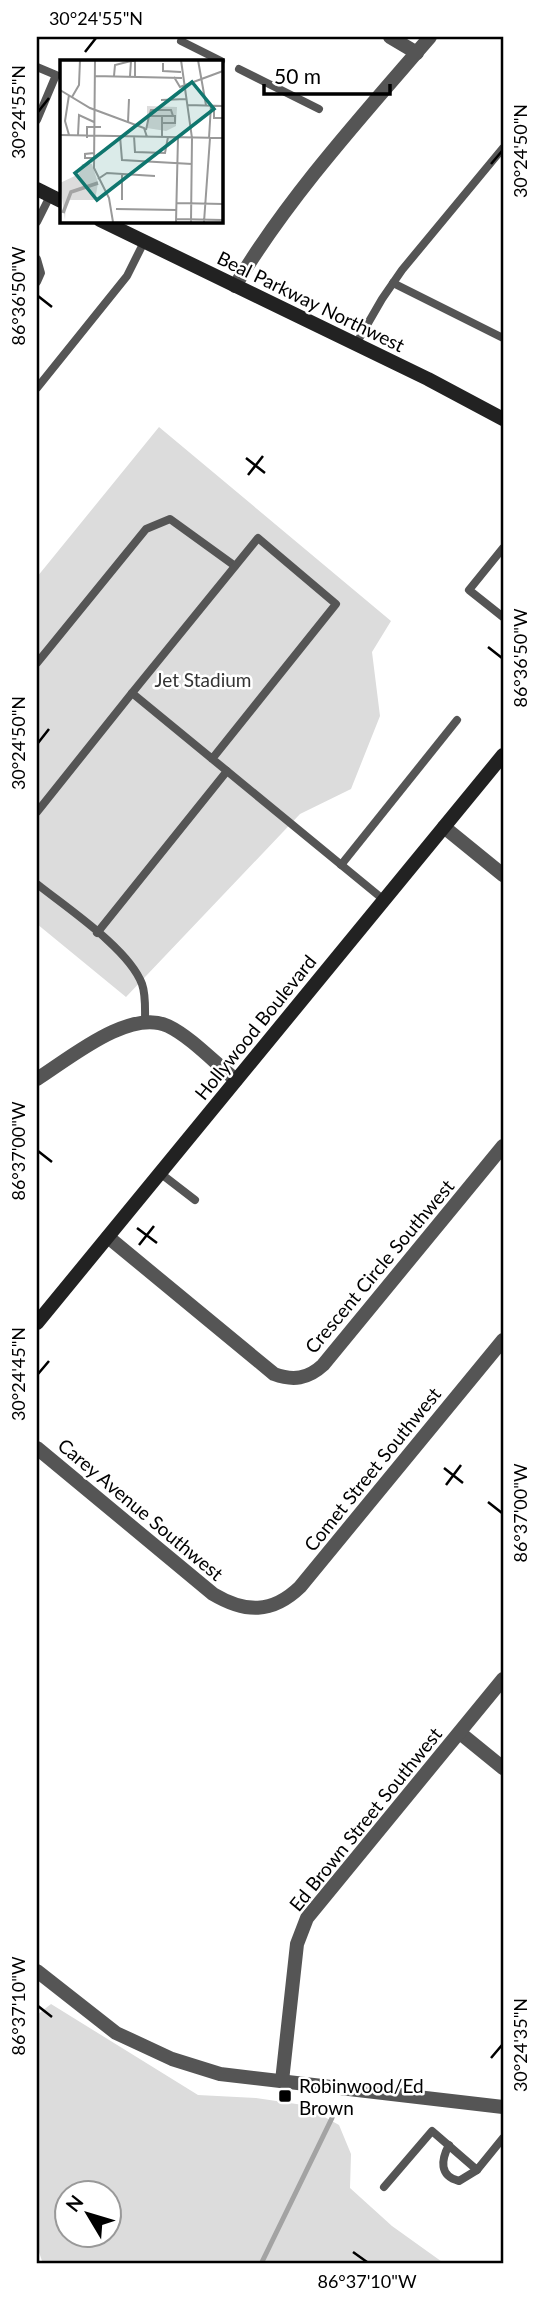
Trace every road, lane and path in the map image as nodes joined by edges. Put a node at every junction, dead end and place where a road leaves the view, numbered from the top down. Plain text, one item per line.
1 (390, 37) edge
2 (430, 37) edge
3 (181, 41) dead end
4 (417, 52) junction
5 (218, 60) edge
6 (37, 67) edge
7 (239, 69) dead end
8 (319, 109) dead end
9 (37, 120) edge
10 (503, 148) edge
11 (49, 196) edge
12 (37, 222) edge
13 (104, 222) edge
14 (144, 242) junction
15 (37, 259) edge
16 (37, 282) edge
17 (393, 283) junction
18 (235, 286) junction
19 (503, 338) edge
20 (356, 344) junction
21 (37, 388) edge
22 (503, 419) edge
23 (503, 548) edge
24 (235, 566) junction
25 (503, 617) edge
26 (37, 663) edge
27 (132, 693) junction
28 (457, 720) dead end
29 (503, 755) edge
30 (212, 759) junction
31 (227, 771) junction
32 (37, 813) edge
33 (444, 827) junction
34 (341, 864) junction
35 (503, 875) edge
36 (37, 884) edge
37 (384, 900) junction
38 (97, 933) junction
39 (145, 1022) junction
40 (37, 1079) edge
41 (236, 1080) junction
42 (503, 1146) edge
43 (160, 1174) junction
44 (195, 1200) dead end
45 (107, 1237) junction
46 (37, 1324) edge
47 (503, 1340) edge
48 (37, 1448) edge
49 (261, 1608) joint
50 (503, 1679) edge
51 (460, 1733) junction
52 (503, 1768) edge
53 (37, 1971) edge
54 (282, 2081) junction
55 (503, 2107) edge
56 (503, 2138) edge
57 (449, 2146) junction
58 (477, 2169) junction
59 (384, 2187) dead end

1 - 4 street
2 - 4 street
3 - 5 lane
4 - 18 street
6 - 9 lane
7 - 8 lane
10 - 17 lane
11 - 12 lane
13 - 14 street, Beal Parkway Northwest
14 - 18 street, Beal Parkway Northwest
14 - 21 lane
15 - 16 lane
17 - 19 lane
17 - 20 lane
18 - 20 street, Beal Parkway Northwest
20 - 22 street, Beal Parkway Northwest
23 - 25 lane
24 - 26 lane
24 - 27 lane
24 - 30 lane
27 - 30 lane
27 - 32 lane
28 - 34 lane
29 - 33 street, Hollywood Boulevard
30 - 31 lane
31 - 34 lane
31 - 38 lane
33 - 35 street
33 - 37 street, Hollywood Boulevard
34 - 37 lane
36 - 38 lane
37 - 41 street, Hollywood Boulevard
38 - 39 lane
39 - 40 street
39 - 41 street
41 - 43 street, Hollywood Boulevard
42 - 45 street, Crescent Circle Southwest
43 - 44 lane
43 - 45 street, Hollywood Boulevard
45 - 46 street, Hollywood Boulevard
47 - 49 street, Comet Street Southwest
48 - 49 street, Carey Avenue Southwest
50 - 51 street, Ed Brown Street Southwest
51 - 52 street
51 - 54 street, Ed Brown Street Southwest
53 - 54 street
54 - 55 street
56 - 58 lane
57 - 58 lane
57 - 58 lane
57 - 59 lane

